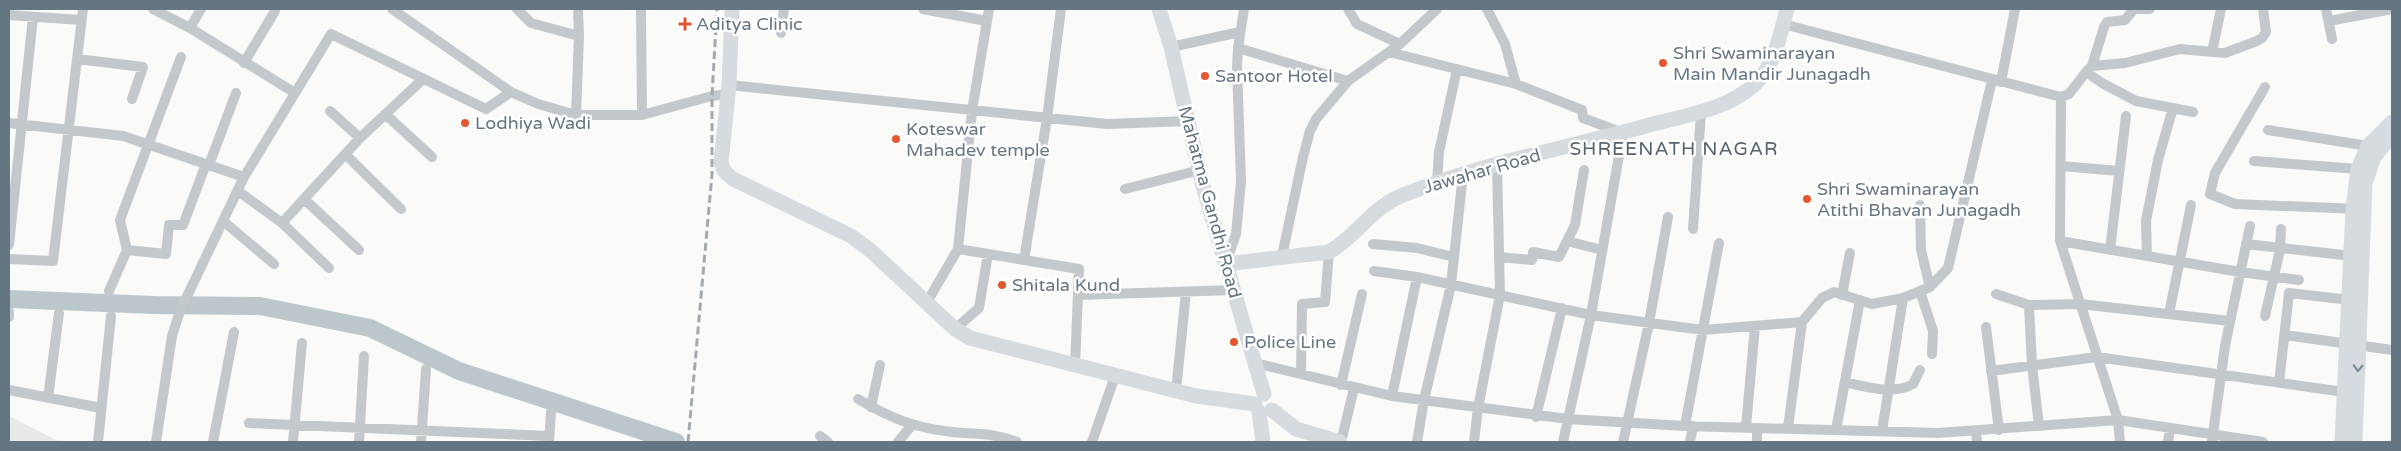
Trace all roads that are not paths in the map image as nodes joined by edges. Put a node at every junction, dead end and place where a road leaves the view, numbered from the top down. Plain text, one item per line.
1 (83, 9) edge
2 (153, 9) edge
3 (201, 9) edge
4 (392, 9) edge
5 (518, 9) edge
6 (578, 9) edge
7 (641, 9) edge
8 (732, 9) edge
9 (784, 9) edge
10 (922, 9) edge
11 (989, 9) edge
12 (1061, 9) edge
13 (1159, 9) edge
14 (1244, 9) edge
15 (1348, 9) edge
16 (1437, 9) edge
17 (1487, 9) edge
18 (1787, 9) edge
19 (2015, 9) edge
20 (2150, 9) edge
21 (2220, 9) edge
22 (2263, 9) edge
23 (2326, 9) edge
24 (2392, 9) edge
25 (275, 10) dead end
26 (404, 12) edge
27 (9, 15) edge
28 (34, 17) junction
29 (81, 20) junction
30 (987, 21) junction
31 (2328, 21) junction
32 (1783, 24) junction
33 (190, 28) junction
34 (1240, 32) junction
35 (781, 33) dead end
36 (579, 36) junction
37 (2332, 40) dead end
38 (1400, 44) junction
39 (1171, 47) junction
40 (1238, 48) junction
41 (1389, 52) junction
42 (2212, 52) junction
43 (181, 57) dead end
44 (77, 60) junction
45 (244, 63) junction
46 (1457, 69) junction
47 (2089, 69) junction
48 (423, 78) junction
49 (1348, 81) junction
50 (1997, 81) junction
51 (1516, 84) junction
52 (2265, 87) dead end
53 (729, 89) junction
54 (511, 92) junction
55 (236, 93) dead end
56 (295, 93) junction
57 (2061, 97) junction
58 (132, 99) dead end
59 (2173, 108) junction
60 (330, 110) dead end
61 (972, 111) junction
62 (1701, 112) junction
63 (2193, 112) dead end
64 (385, 114) junction
65 (642, 115) junction
66 (576, 116) junction
67 (2126, 116) dead end
68 (1047, 118) junction
69 (1189, 121) junction
70 (2392, 122) edge
71 (9, 123) edge
72 (20, 125) junction
73 (69, 130) junction
74 (2268, 130) dead end
75 (1623, 133) junction
76 (2392, 135) edge
77 (360, 138) junction
78 (147, 144) junction
79 (2368, 146) junction
80 (346, 154) junction
81 (432, 157) dead end
82 (2254, 161) dead end
83 (208, 165) junction
84 (1497, 165) junction
85 (2061, 166) junction
86 (2358, 169) junction
87 (1200, 170) junction
88 (1584, 170) dead end
89 (2119, 171) junction
90 (1464, 174) junction
91 (244, 177) junction
92 (1437, 182) junction
93 (1125, 190) dead end
94 (238, 191) junction
95 (304, 199) junction
96 (1920, 205) dead end
97 (2191, 206) dead end
98 (401, 209) dead end
99 (2359, 209) junction
100 (1668, 217) dead end
101 (223, 221) junction
102 (282, 223) junction
103 (2250, 226) dead end
104 (1693, 228) dead end
105 (2281, 229) dead end
106 (1567, 241) junction
107 (2060, 241) junction
108 (1718, 243) dead end
109 (1373, 244) dead end
110 (2246, 244) junction
111 (9, 245) edge
112 (958, 249) junction
113 (127, 250) junction
114 (359, 250) dead end
115 (1602, 250) junction
116 (2110, 250) junction
117 (2280, 250) junction
118 (1329, 252) junction
119 (1850, 253) dead end
120 (988, 254) junction
121 (1282, 256) junction
122 (2147, 256) junction
123 (2352, 256) junction
124 (1454, 257) junction
125 (1499, 257) junction
126 (9, 259) edge
127 (1024, 260) junction
128 (2178, 261) junction
129 (274, 264) dead end
130 (1225, 264) junction
131 (330, 268) dead end
132 (1374, 271) dead end
133 (2240, 272) junction
134 (1416, 276) junction
135 (2274, 276) junction
136 (2299, 280) dead end
137 (1451, 285) junction
138 (1930, 287) junction
139 (1233, 290) junction
140 (109, 291) dead end
141 (1920, 291) junction
142 (1186, 292) junction
143 (1362, 294) dead end
144 (1996, 294) dead end
145 (1078, 295) junction
146 (1500, 295) junction
147 (1842, 295) junction
148 (1903, 298) junction
149 (1860, 300) junction
150 (2350, 300) junction
151 (927, 302) junction
152 (2080, 304) junction
153 (2029, 306) junction
154 (1562, 308) junction
155 (9, 312) edge
156 (59, 313) dead end
157 (2169, 314) junction
158 (1591, 315) junction
159 (112, 316) dead end
160 (2264, 316) dead end
161 (9, 317) edge
162 (2230, 320) junction
163 (1802, 322) junction
164 (1649, 323) junction
165 (1756, 326) junction
166 (1986, 327) dead end
167 (955, 329) junction
168 (1703, 330) junction
169 (234, 332) dead end
170 (2285, 335) junction
171 (302, 343) dead end
172 (2354, 345) junction
173 (2392, 350) edge
174 (1932, 354) dead end
175 (364, 356) dead end
176 (2097, 356) junction
177 (1255, 363) junction
178 (880, 365) dead end
179 (1075, 366) junction
180 (2032, 366) junction
181 (426, 369) dead end
182 (1920, 370) dead end
183 (1991, 371) junction
184 (1301, 374) junction
185 (2221, 375) junction
186 (1114, 376) junction
187 (1845, 382) junction
188 (2279, 384) junction
189 (1341, 385) junction
190 (1354, 388) junction
191 (1889, 389) junction
192 (9, 390) edge
193 (1176, 391) junction
194 (2344, 392) junction
195 (1392, 396) junction
196 (48, 398) junction
197 (858, 399) dead end
198 (1424, 400) junction
199 (871, 407) junction
200 (1264, 407) junction
201 (101, 408) junction
202 (1478, 408) junction
203 (551, 412) dead end
204 (1536, 416) junction
205 (1568, 419) junction
206 (2118, 420) junction
207 (1626, 422) junction
208 (249, 423) dead end
209 (294, 425) junction
210 (912, 425) junction
211 (1689, 426) junction
212 (2040, 426) junction
213 (1746, 427) junction
214 (360, 428) junction
215 (1757, 428) junction
216 (1788, 428) junction
217 (2170, 428) junction
218 (421, 430) junction
219 (1836, 430) junction
220 (1998, 430) junction
221 (1882, 431) junction
222 (1976, 431) junction
223 (1938, 437) edge
224 (1955, 437) edge
225 (549, 439) edge
226 (2213, 439) edge
227 (98, 442) edge
228 (156, 442) edge
229 (213, 442) edge
230 (293, 442) edge
231 (358, 442) edge
232 (421, 442) edge
233 (898, 442) edge
234 (1017, 442) edge
235 (1092, 442) edge
236 (1262, 442) edge
237 (1272, 442) edge
238 (1340, 442) edge
239 (1417, 442) edge
240 (1474, 442) edge
241 (1563, 442) edge
242 (1623, 442) edge
243 (1690, 442) edge
244 (1757, 442) edge
245 (1977, 442) edge
246 (2120, 442) edge
247 (2168, 442) edge
248 (2262, 442) edge
249 (2342, 442) edge
250 (2355, 442) edge

1 - 29 street
2 - 33 street
3 - 33 street
4 - 26 street
5 - 36 street
6 - 36 street
7 - 65 street
8 - 53 main road
9 - 35 street
10 - 30 street
11 - 30 street
12 - 68 street
13 - 39 main road, Mahatma Gandhi Road
14 - 34 street
15 - 38 street
16 - 38 street
17 - 51 street
18 - 32 main road, Jawahar Road
19 - 50 street
20 - 47 street
21 - 42 street
22 - 42 street
23 - 31 street
24 - 31 street
25 - 45 street
26 - 54 street
27 - 28 street
28 - 29 street
28 - 72 street
29 - 44 street
30 - 61 street
31 - 37 street
32 - 50 street
32 - 62 main road, Jawahar Road
33 - 45 street
34 - 39 street
34 - 40 street
36 - 66 street
38 - 41 street
39 - 69 main road, Mahatma Gandhi Road
40 - 49 street
40 - 130 street
41 - 46 street
41 - 49 street
42 - 47 street
43 - 78 street
44 - 58 street
44 - 73 street
45 - 56 street
46 - 51 street
46 - 92 street
47 - 57 street
47 - 59 street
48 - 54 street
48 - 56 street
48 - 64 street
49 - 121 street
50 - 57 street
50 - 138 street
51 - 75 street
52 - 99 street
53 - 61 street
53 - 65 street
53 - 151 main road
54 - 66 street
55 - 83 street
56 - 91 street
57 - 85 street
59 - 63 street
59 - 122 street
60 - 77 street
61 - 68 street
61 - 112 street
62 - 75 main road, Jawahar Road
62 - 104 street
64 - 77 street
64 - 81 street
65 - 66 street
67 - 89 street
68 - 69 street
68 - 127 street
69 - 87 main road, Mahatma Gandhi Road
70 - 79 main road
71 - 72 street
72 - 73 street
72 - 111 street
73 - 78 street
73 - 126 street
74 - 79 street
75 - 84 main road, Jawahar Road
75 - 115 street
76 - 99 main road
77 - 80 street
78 - 83 street
78 - 113 street
79 - 86 main road
80 - 95 street
80 - 98 street
82 - 86 street
83 - 91 street
83 - 113 street
84 - 90 main road, Jawahar Road
84 - 125 street
85 - 89 street
85 - 107 street
86 - 99 main road
87 - 93 street
87 - 130 main road, Mahatma Gandhi Road
88 - 106 street
89 - 116 street
90 - 92 main road, Jawahar Road
90 - 124 street
91 - 94 street
92 - 118 main road, Jawahar Road
94 - 101 street
94 - 102 street
95 - 102 street
95 - 114 street
96 - 138 street
97 - 128 street
99 - 123 main road
99 - 172 main road
100 - 164 street
101 - 129 street
101 - 228 street
102 - 131 street
103 - 110 street
105 - 117 street
106 - 115 street
106 - 125 street
107 - 116 street
107 - 152 street
108 - 168 street
109 - 124 street
110 - 117 street
110 - 133 street
112 - 120 street
112 - 151 street
113 - 140 street
115 - 158 street
116 - 122 street
117 - 123 street
117 - 135 street
118 - 121 main road, Jawahar Road
118 - 184 street
119 - 147 street
120 - 127 street
120 - 167 street
121 - 130 main road, Jawahar Road
122 - 128 street
123 - 150 main road
124 - 137 street
125 - 146 street
127 - 145 street
128 - 133 street
128 - 157 street
130 - 139 main road, Mahatma Gandhi Road
132 - 134 street
133 - 135 street
133 - 162 street
134 - 137 street
134 - 195 street
135 - 136 street
135 - 160 street
137 - 146 street
137 - 198 street
138 - 141 street
139 - 142 street
139 - 177 main road, Mahatma Gandhi Road
141 - 148 street
141 - 174 street
142 - 145 street
142 - 193 street
143 - 189 street
144 - 153 street
145 - 179 street
146 - 154 street
146 - 202 street
147 - 149 street
147 - 163 street
148 - 149 street
148 - 191 street
149 - 187 street
150 - 170 street
150 - 172 main road
151 - 167 main road
152 - 153 street
152 - 157 street
152 - 176 street
153 - 180 street
154 - 158 street
154 - 204 street
155 - 161 street
156 - 196 street
157 - 162 street
158 - 164 street
158 - 205 street
159 - 201 street
162 - 185 street
163 - 165 street
163 - 216 street
164 - 168 street
164 - 207 street
165 - 168 street
165 - 213 street
166 - 183 street
167 - 179 main road
168 - 211 street
169 - 229 street
170 - 172 street
170 - 188 street
171 - 209 street
172 - 173 street
172 - 194 main road
172 -> 250 main road
175 - 214 street
176 - 180 street
176 - 185 street
176 - 206 street
177 - 184 street
177 - 200 main road, Mahatma Gandhi Road
178 - 199 street
179 - 186 main road
180 - 183 street
180 - 212 street
181 - 218 street
182 - 191 street
183 - 220 street
184 - 189 street
185 - 188 street
185 - 226 street
186 - 193 main road
186 - 235 street
187 - 191 street
187 - 219 street
188 - 194 street
189 - 190 street
190 - 195 street
190 - 238 street
191 - 221 street
192 - 196 street
193 - 200 main road
194 - 249 main road
195 - 198 street
196 - 201 street
197 - 199 street
198 - 202 street
198 - 239 street
199 - 210 street
200 - 236 main road, Mahatma Gandhi Road
200 - 237 main road, Mahatma Gandhi Road
200 - 238 main road
201 - 227 street
202 - 204 street
202 - 240 street
203 - 225 street
204 - 205 street
205 - 207 street
205 - 241 street
206 - 212 street
206 - 217 street
206 - 246 street
207 - 211 street
207 - 242 street
208 - 209 street
209 - 214 street
209 - 230 street
210 - 233 street
210 - 234 street
211 - 213 street
211 - 243 street
212 - 220 street
213 - 215 street
214 - 218 street
214 - 231 street
215 - 216 street
215 - 244 street
216 - 219 street
217 - 226 street
217 - 247 street
218 - 225 street
218 - 232 street
219 - 221 street
220 - 222 street
221 - 223 street
222 - 224 street
222 - 245 street
223 - 224 street
226 - 248 street

